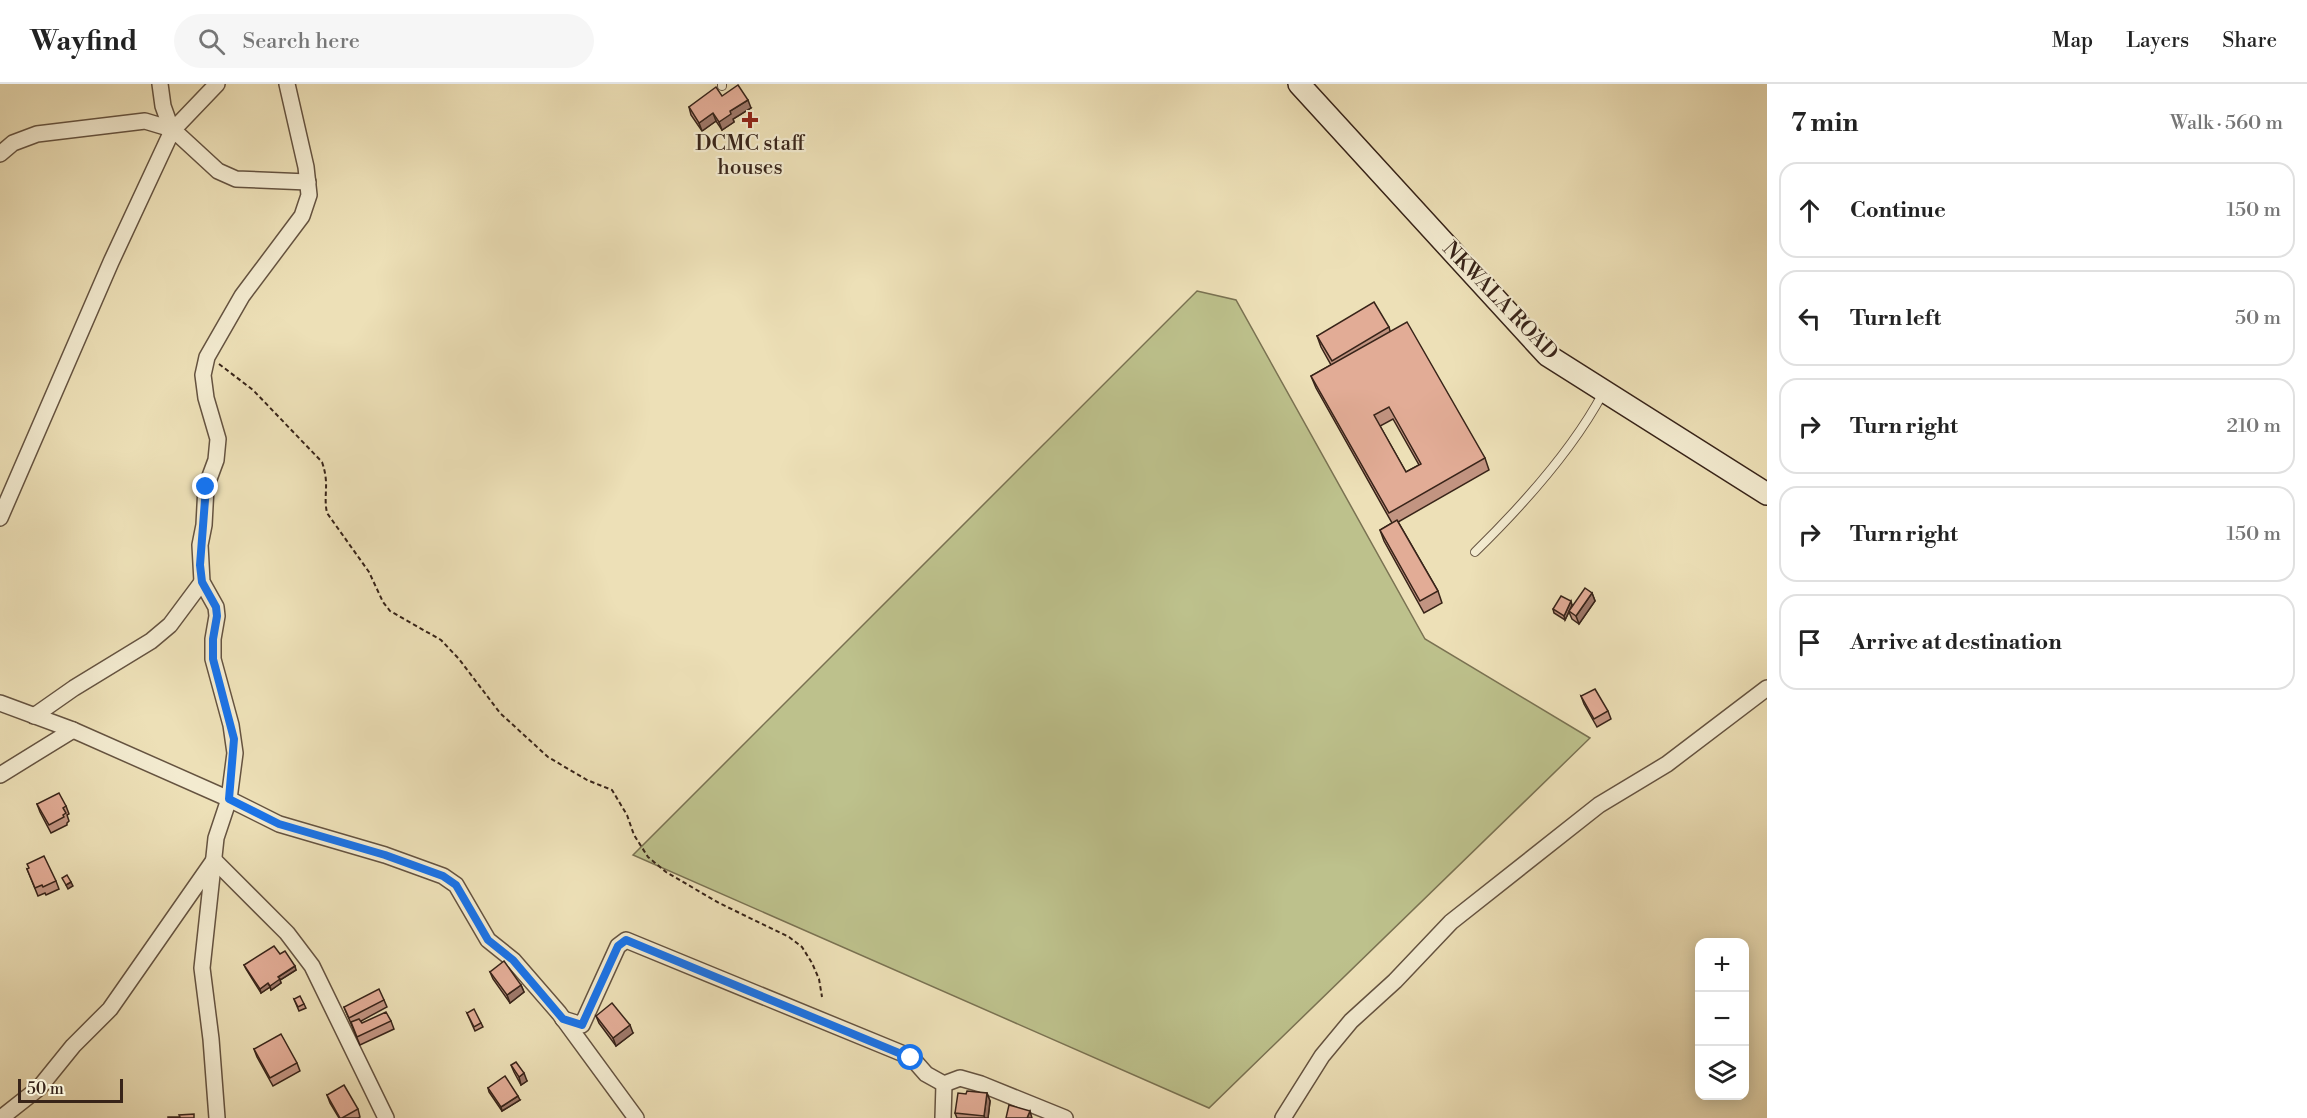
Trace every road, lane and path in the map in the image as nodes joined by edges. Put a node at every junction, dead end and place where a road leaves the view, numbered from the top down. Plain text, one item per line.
1 (160, 84) edge
2 (217, 84) edge
3 (287, 84) edge
4 (1299, 84) edge
5 (172, 131) junction
6 (0, 154) edge
7 (308, 182) junction
8 (207, 357) junction
9 (1604, 391) junction
10 (1766, 495) edge
11 (0, 518) edge
12 (1475, 552) dead end
13 (202, 582) junction
14 (1767, 688) edge
15 (0, 704) edge
16 (34, 716) junction
17 (73, 730) junction
18 (0, 775) edge
19 (229, 799) junction
20 (214, 860) junction
21 (822, 996) dead end
22 (563, 1019) junction
23 (944, 1084) junction
24 (1, 1118) edge
25 (217, 1118) edge
26 (386, 1118) edge
27 (636, 1118) edge
28 (943, 1118) edge
29 (1065, 1118) edge
30 (1283, 1118) edge

1 - 5 street
2 - 5 street
3 - 7 street
4 - 9 street, NKWALA ROAD
5 - 6 street
5 - 7 street
5 - 11 street
7 - 8 street
8 - 13 street
8 - 21 path
9 - 10 street, NKWALA ROAD
9 - 12 lane
13 - 16 street
13 - 19 street
14 - 30 street
15 - 16 street
16 - 17 street
17 - 18 street
17 - 19 street
19 - 20 street
19 - 22 street
20 - 24 street
20 - 25 street
20 - 26 street
22 - 23 street
22 - 27 street
23 - 28 street
23 - 29 street

